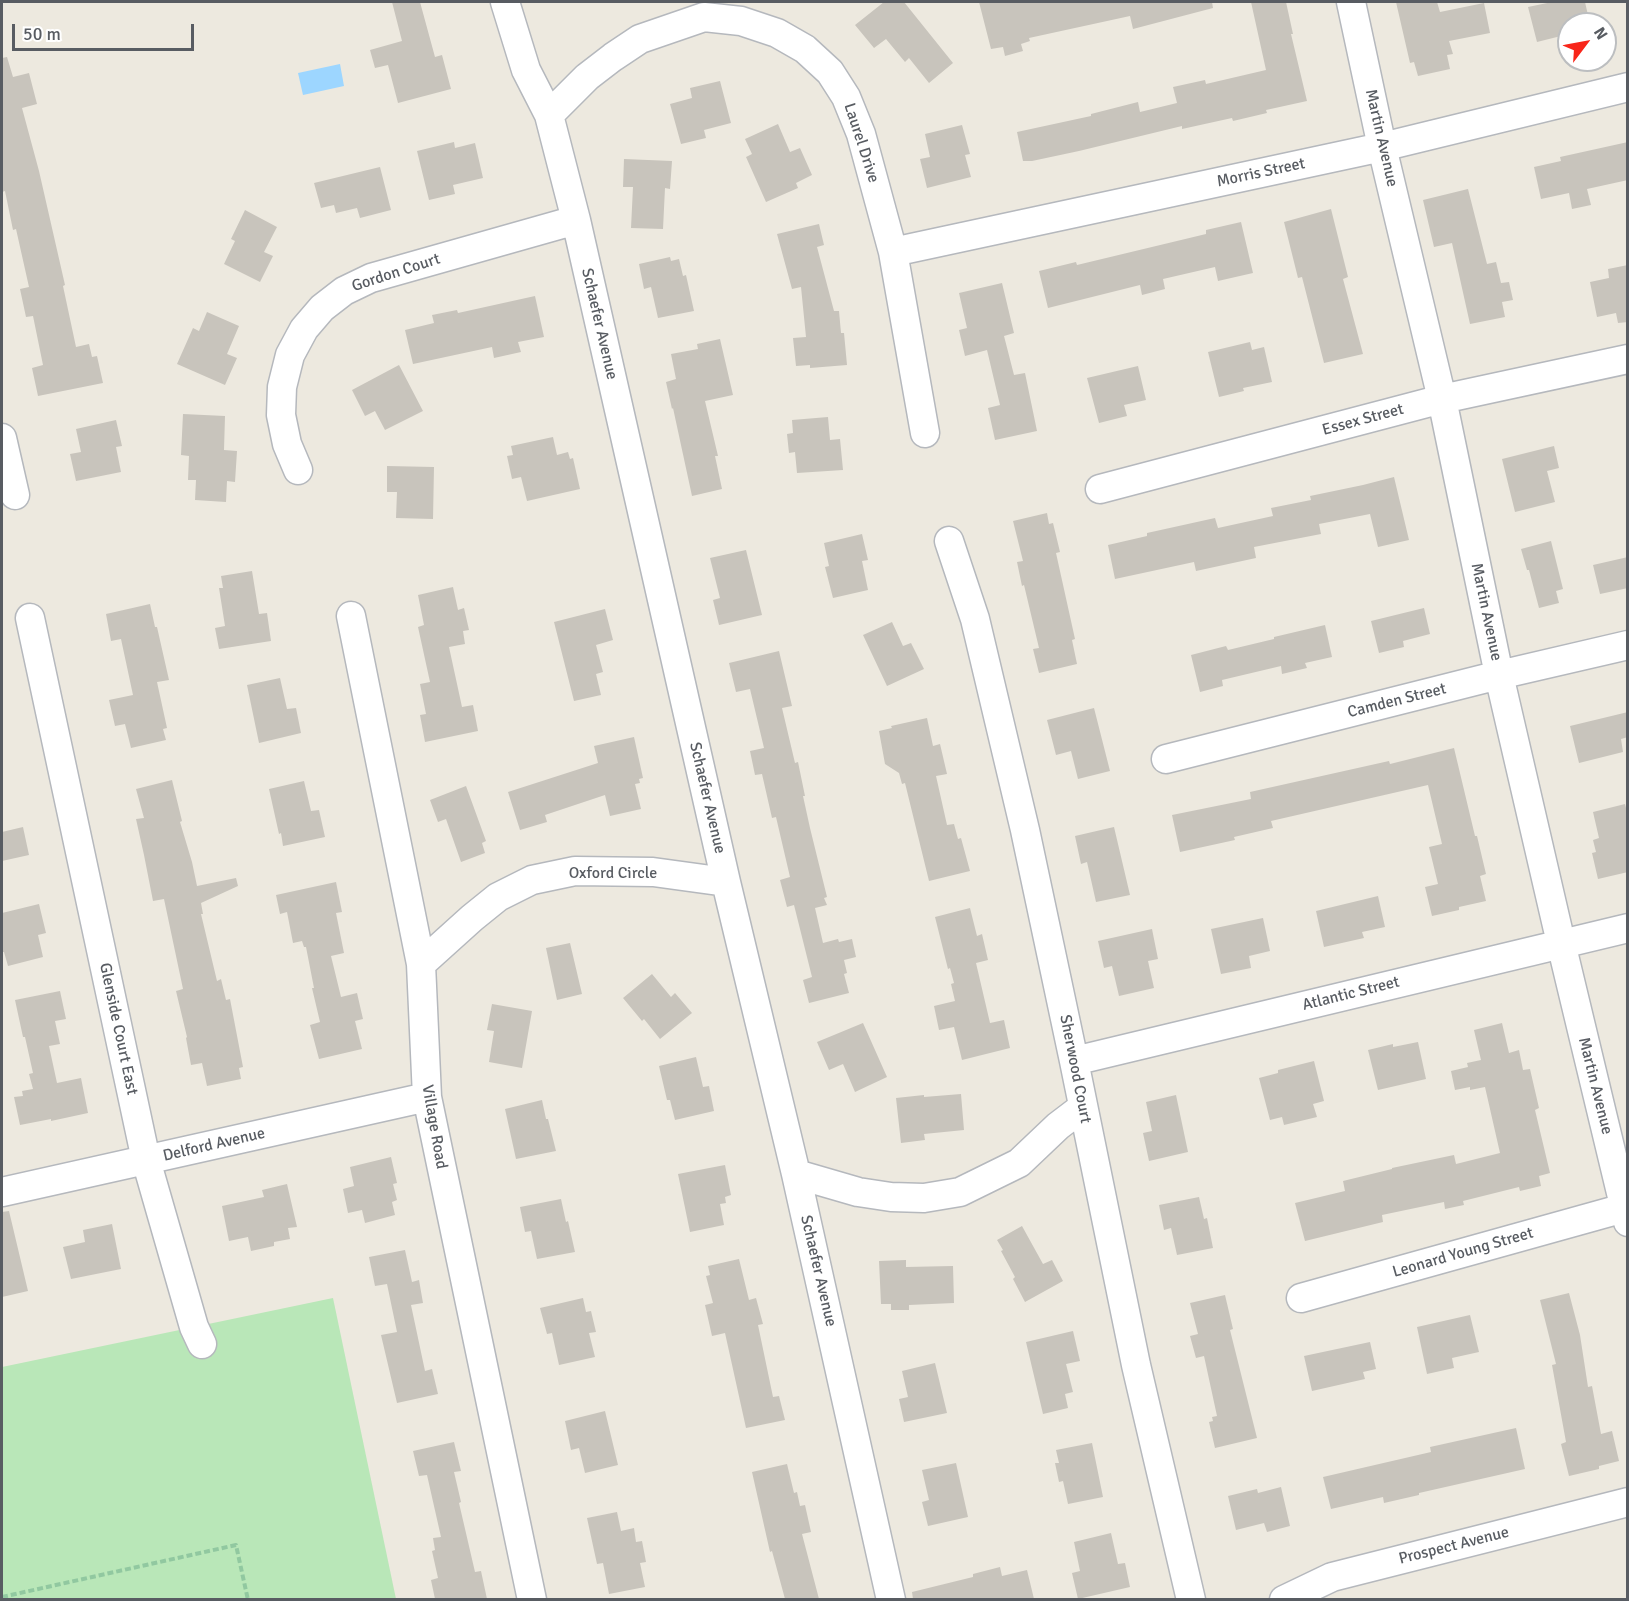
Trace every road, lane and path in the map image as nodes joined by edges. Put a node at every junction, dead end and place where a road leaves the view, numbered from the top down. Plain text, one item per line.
1 (505, 2) edge
2 (1351, 2) edge
3 (1628, 87) edge
4 (549, 115) junction
5 (1382, 147) junction
6 (576, 220) junction
7 (893, 252) junction
8 (1628, 359) edge
9 (1442, 399) junction
10 (925, 433) dead end
11 (2, 438) edge
12 (298, 470) dead end
13 (1100, 489) dead end
14 (15, 495) dead end
15 (949, 541) dead end
16 (351, 616) dead end
17 (30, 618) dead end
18 (1628, 645) edge
19 (1499, 675) junction
20 (1166, 759) dead end
21 (726, 882) junction
22 (1628, 928) edge
23 (1561, 944) junction
24 (421, 964) junction
25 (1074, 1061) junction
26 (426, 1097) junction
27 (1083, 1107) junction
28 (146, 1160) junction
29 (796, 1174) junction
30 (2, 1192) edge
31 (1626, 1215) edge
32 (1301, 1298) dead end
33 (202, 1344) dead end
34 (1628, 1502) edge
35 (2, 1597) edge
36 (248, 1599) edge
37 (532, 1599) edge
38 (891, 1599) edge
39 (1191, 1599) edge
40 (1284, 1599) edge

1 - 4 street, Schaefer Avenue
2 - 5 street, Martin Avenue
3 - 5 street, Morris Street
4 - 6 street, Schaefer Avenue
4 - 7 street, Laurel Drive
5 - 7 street, Morris Street
5 - 9 street, Martin Avenue
6 - 12 street, Gordon Court
6 - 21 street, Schaefer Avenue
7 - 10 street, Laurel Drive
8 - 9 street, Essex Street
9 - 13 street, Essex Street
9 - 19 street, Martin Avenue
11 - 14 street
15 - 25 street, Sherwood Court
16 - 24 street, Village Road
17 - 28 street, Glenside Court East
18 - 19 street, Camden Street
19 - 20 street, Camden Street
19 - 23 street, Martin Avenue
21 - 24 street, Oxford Circle
21 - 29 street, Schaefer Avenue
22 - 23 street, Atlantic Street
23 - 25 street, Atlantic Street
23 - 31 street, Martin Avenue
24 - 26 street, Village Road
25 - 27 street, Sherwood Court
26 - 28 street, Delford Avenue
26 - 37 street, Village Road
27 - 29 street
27 - 39 street, Sherwood Court
28 - 30 street, Delford Avenue
28 - 33 street, Glenside Court East
29 - 38 street, Schaefer Avenue
31 - 32 street, Leonard Young Street
34 - 40 street, Prospect Avenue
35 - 36 path

